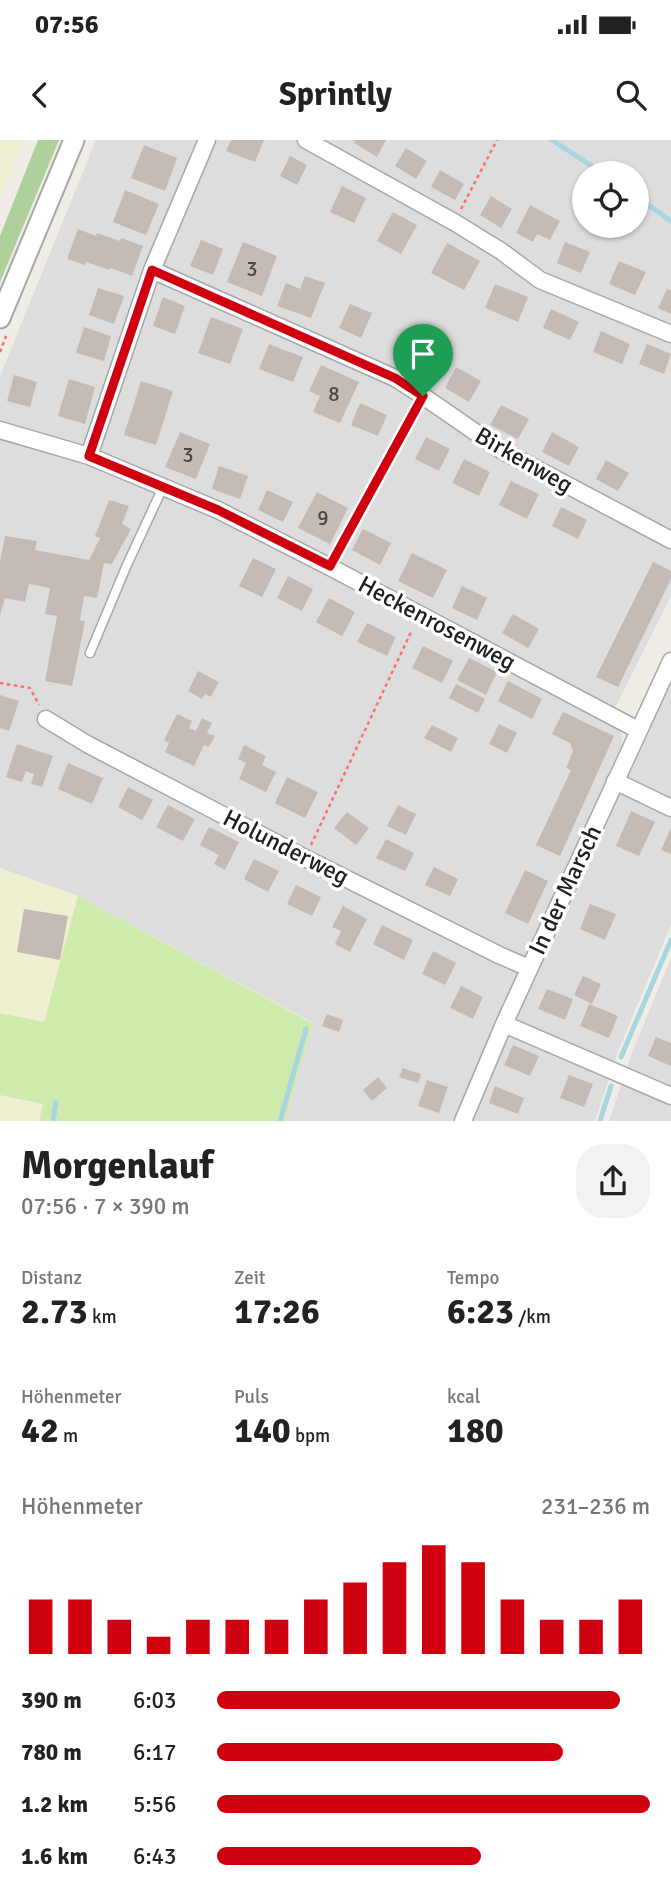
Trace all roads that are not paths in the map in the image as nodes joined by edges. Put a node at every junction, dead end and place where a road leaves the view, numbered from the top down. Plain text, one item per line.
1 (74, 140) edge
2 (206, 140) edge
3 (306, 140) edge
4 (152, 270) junction
5 (0, 318) edge
6 (671, 334) edge
7 (0, 430) edge
8 (89, 456) junction
9 (163, 487) junction
10 (671, 540) edge
11 (90, 653) dead end
12 (671, 661) edge
13 (46, 719) road end
14 (638, 730) junction
15 (615, 781) junction
16 (671, 808) edge
17 (529, 968) junction
18 (504, 1024) junction
19 (671, 1096) edge
20 (463, 1121) edge

1 - 5 street
2 - 4 street
3 - 6 street
4 - 8 street
4 - 10 street, Birkenweg
7 - 8 street, Heckenrosenweg
8 - 9 street, Heckenrosenweg
9 - 11 lane
9 - 14 street, Heckenrosenweg
12 - 14 street, In der Marsch
13 - 17 street, Holunderweg
14 - 15 street, In der Marsch
15 - 16 street
15 - 17 street, In der Marsch
17 - 18 street, In der Marsch
18 - 19 street
18 - 20 street, In der Marsch

